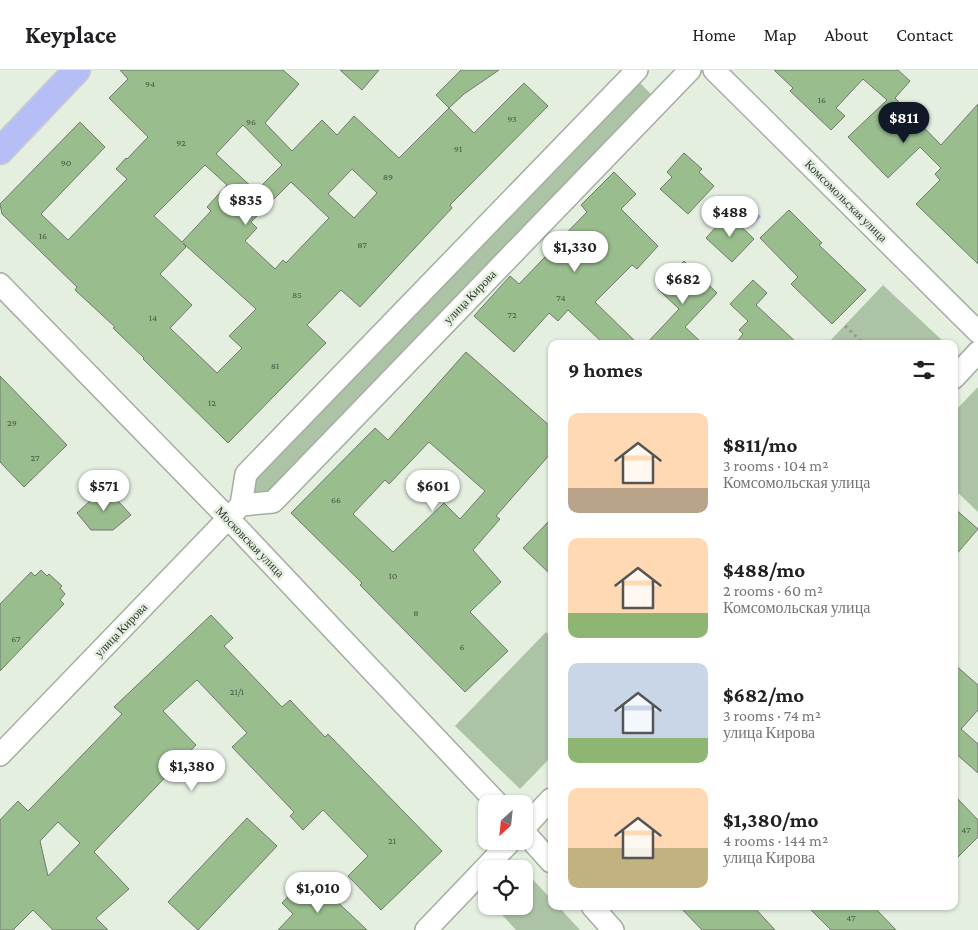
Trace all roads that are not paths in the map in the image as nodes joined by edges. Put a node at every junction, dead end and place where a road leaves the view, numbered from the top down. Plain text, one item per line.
1 (77, 70) edge
2 (637, 70) edge
3 (690, 70) edge
4 (714, 70) edge
5 (0, 151) edge
6 (0, 284) edge
7 (978, 332) edge
8 (978, 352) edge
9 (958, 374) edge
10 (234, 512) junction
11 (0, 755) edge
12 (490, 795) edge
13 (548, 802) edge
14 (533, 820) edge
15 (533, 841) edge
16 (502, 850) edge
17 (548, 858) edge
18 (596, 910) edge
19 (426, 930) edge
20 (613, 930) edge

1 - 5 main road
2 - 10 street
3 - 10 street, улица Кирова
4 - 7 street, Комсомольская улица
6 - 10 street, Московская улица
8 - 9 street
10 - 11 street, улица Кирова
10 - 12 street, Московская улица
13 - 14 street
15 - 17 street
16 - 19 street
18 - 20 street

